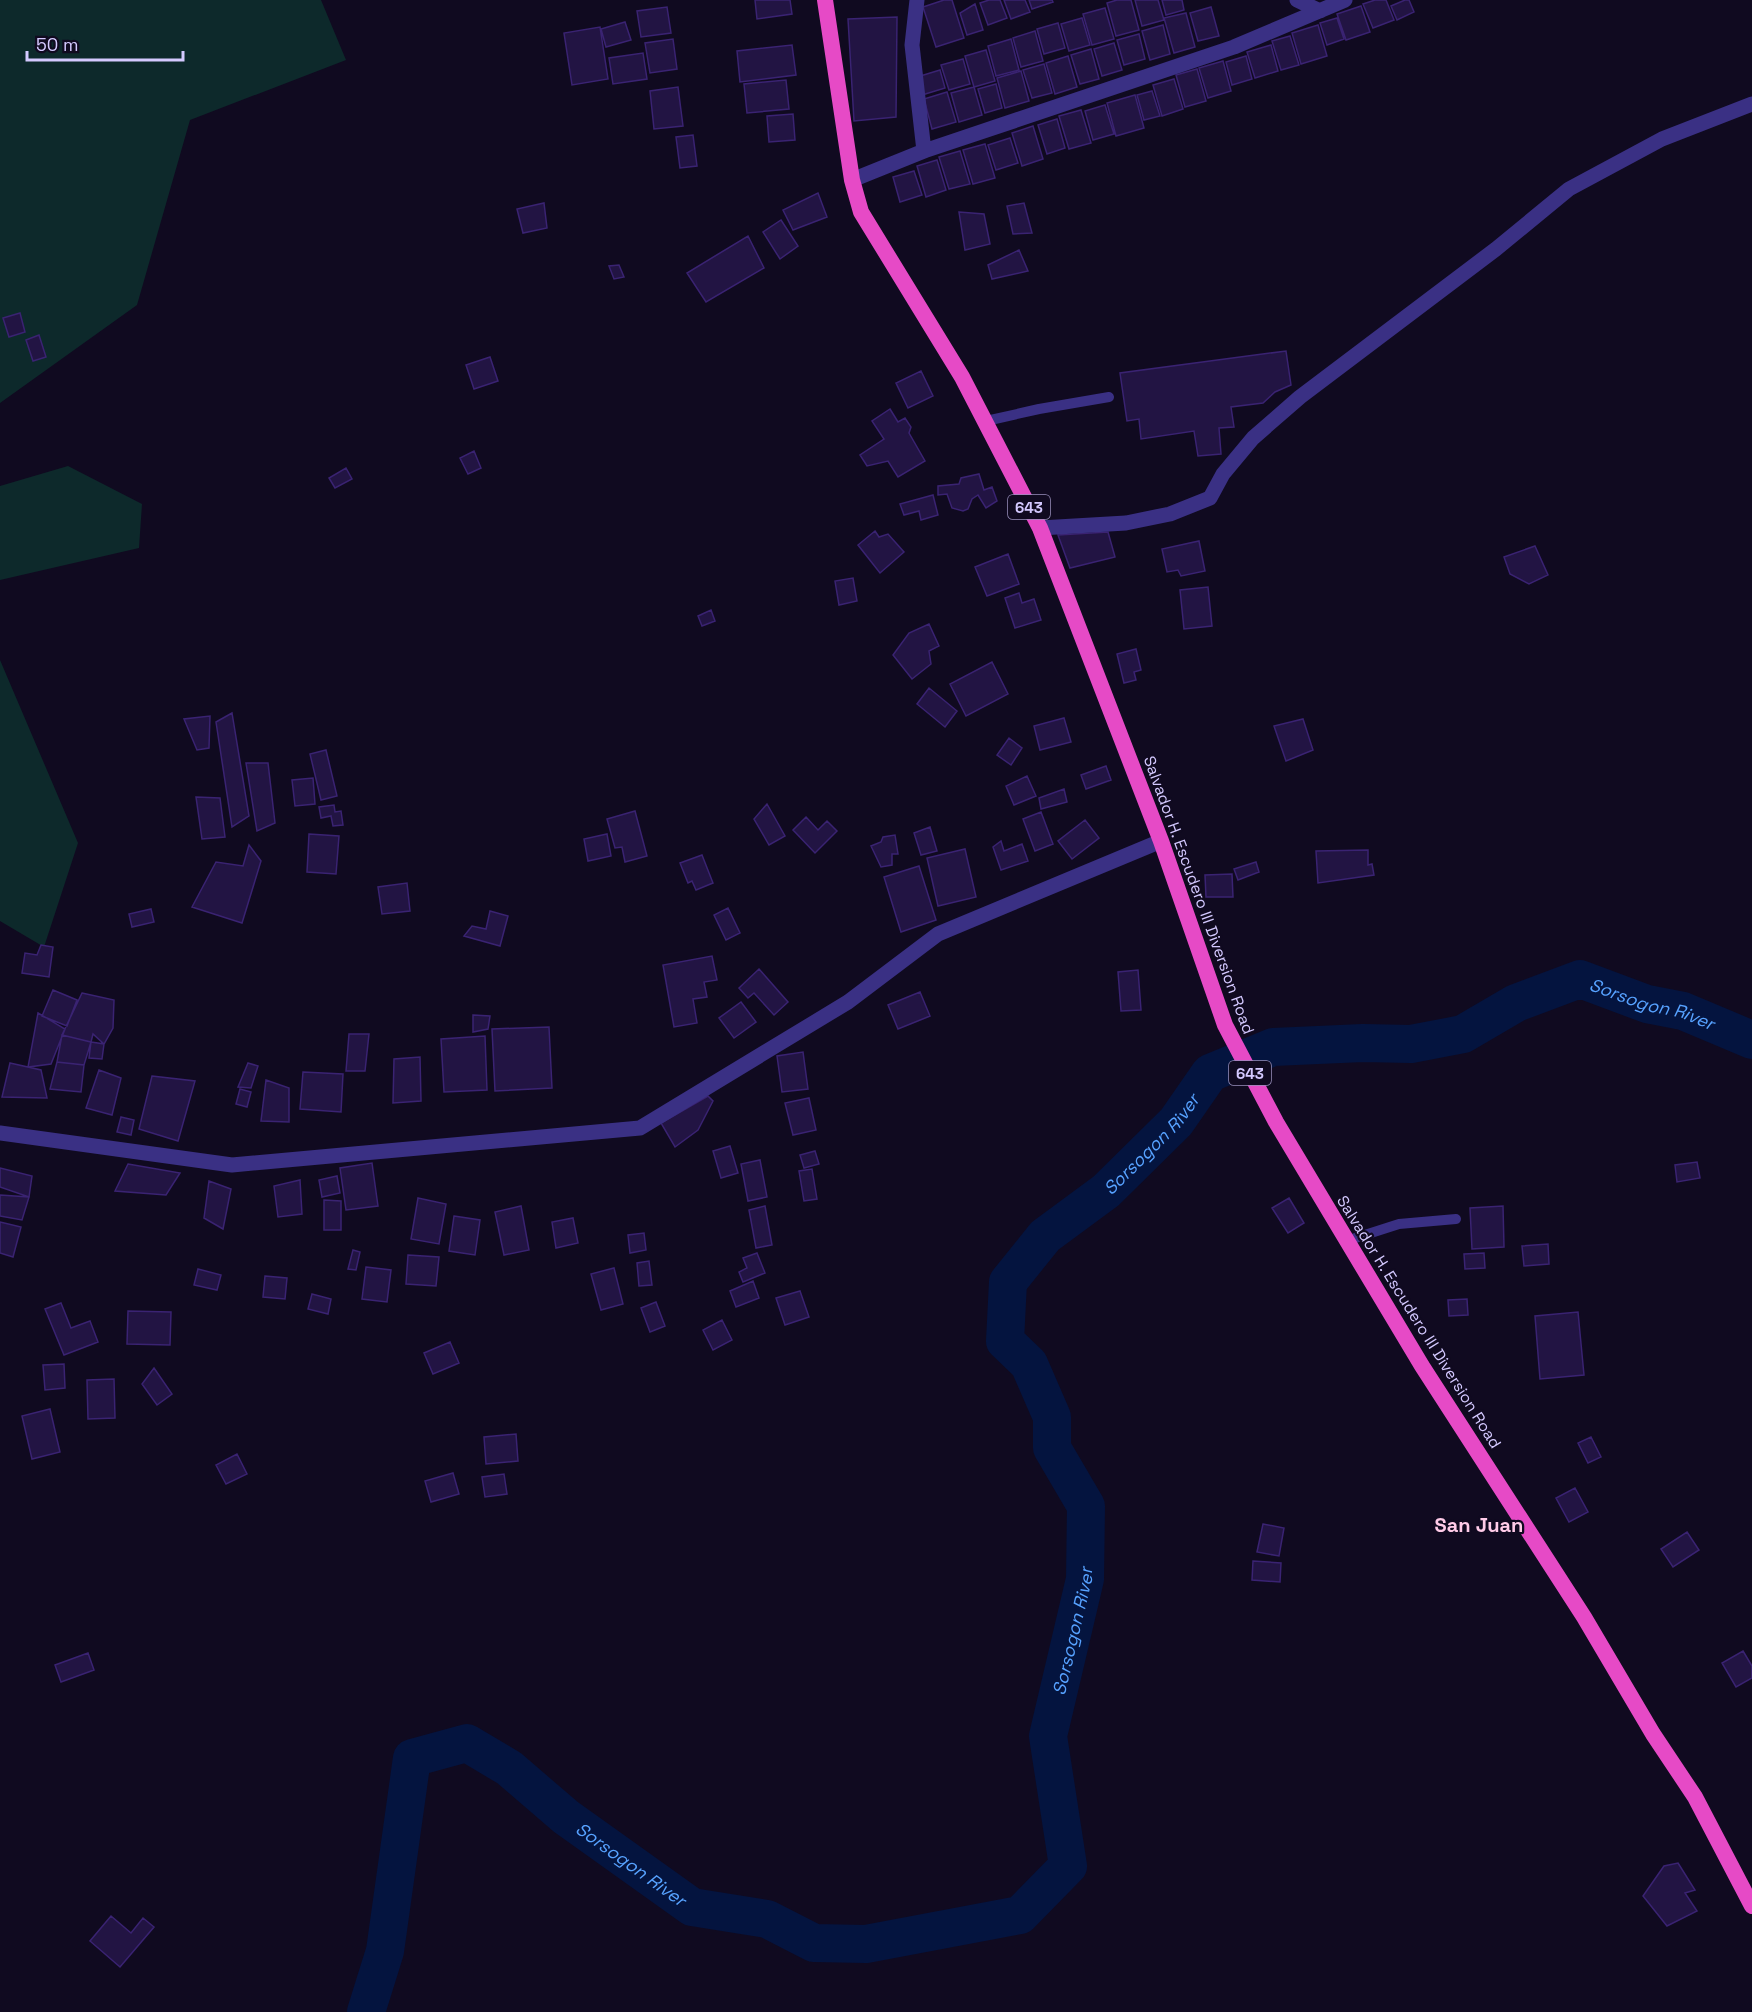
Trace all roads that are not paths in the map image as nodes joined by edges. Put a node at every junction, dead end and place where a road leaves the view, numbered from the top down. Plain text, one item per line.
1 (825, 0) edge
2 (917, 0) edge
3 (1297, 0) edge
4 (1346, 0) edge
5 (1320, 11) junction
6 (1752, 104) edge
7 (924, 152) junction
8 (852, 180) junction
9 (1109, 398) dead end
10 (986, 421) junction
11 (1040, 528) junction
12 (1161, 841) junction
13 (0, 1133) edge
14 (1456, 1219) dead end
15 (1346, 1241) junction
16 (1752, 1906) edge

1 - 8 highway, Salvador H. Escudero III Diversion Road / 643
2 - 7 street
3 - 5 street
4 - 5 street
5 - 7 street
6 - 11 street
7 - 8 street
8 - 10 highway, Salvador H. Escudero III Diversion Road / 643
9 - 10 lane
10 - 11 highway, Salvador H. Escudero III Diversion Road / 643
11 - 12 highway, Salvador H. Escudero III Diversion Road / 643
12 - 13 street
12 - 15 highway, Salvador H. Escudero III Diversion Road / 643
14 - 15 lane
15 - 16 highway, Salvador H. Escudero III Diversion Road / 643

